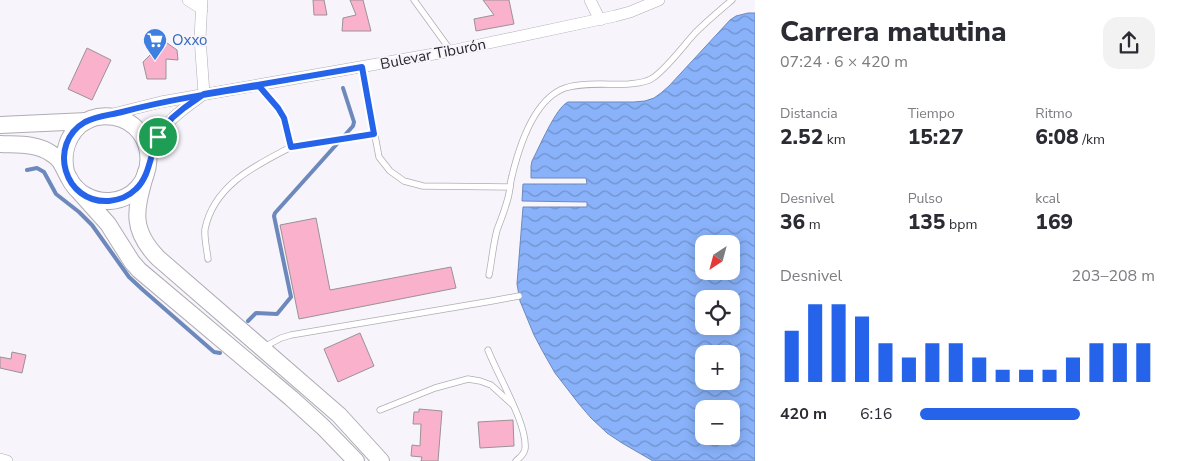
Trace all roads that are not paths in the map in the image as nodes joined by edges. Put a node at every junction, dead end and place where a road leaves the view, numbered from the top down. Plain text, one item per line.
1 (188, 0) edge
2 (414, 0) edge
3 (590, 0) edge
4 (659, 0) edge
5 (732, 0) edge
6 (202, 5) edge
7 (600, 20) junction
8 (450, 51) junction
9 (362, 67) junction
10 (259, 86) junction
11 (204, 94) junction
12 (94, 119) junction
13 (0, 125) edge
14 (374, 134) junction
15 (0, 144) edge
16 (291, 147) junction
17 (147, 168) junction
18 (66, 172) junction
19 (75, 187) junction
20 (510, 187) junction
21 (208, 259) dead end
22 (489, 275) dead end
23 (519, 296) dead end
24 (262, 348) junction
25 (488, 350) dead end
26 (513, 404) junction
27 (380, 410) dead end
28 (0, 459) edge
29 (7, 461) edge
30 (356, 461) edge
31 (381, 461) edge
32 (516, 461) edge

1 - 6 street
2 - 8 lane
3 - 7 street
4 - 7 street, Bulevar Tiburón
5 - 20 lane
6 - 11 street
7 - 8 street, Bulevar Tiburón
8 - 9 street, Bulevar Tiburón
9 - 10 street, Bulevar Tiburón
9 - 14 lane
10 - 11 street, Bulevar Tiburón
10 - 16 lane
11 - 12 street, Bulevar Tiburón
11 - 17 street, Bulevar Tiburón
12 - 13 street
12 - 17 street
12 - 18 street
14 - 16 lane
14 - 20 lane
15 - 18 street
16 - 21 lane
17 - 19 street
17 - 24 street
18 - 19 street
19 - 30 street
20 - 22 lane
23 - 24 lane
24 - 31 street
25 - 26 lane
26 - 27 lane
26 - 32 lane
28 - 29 street

